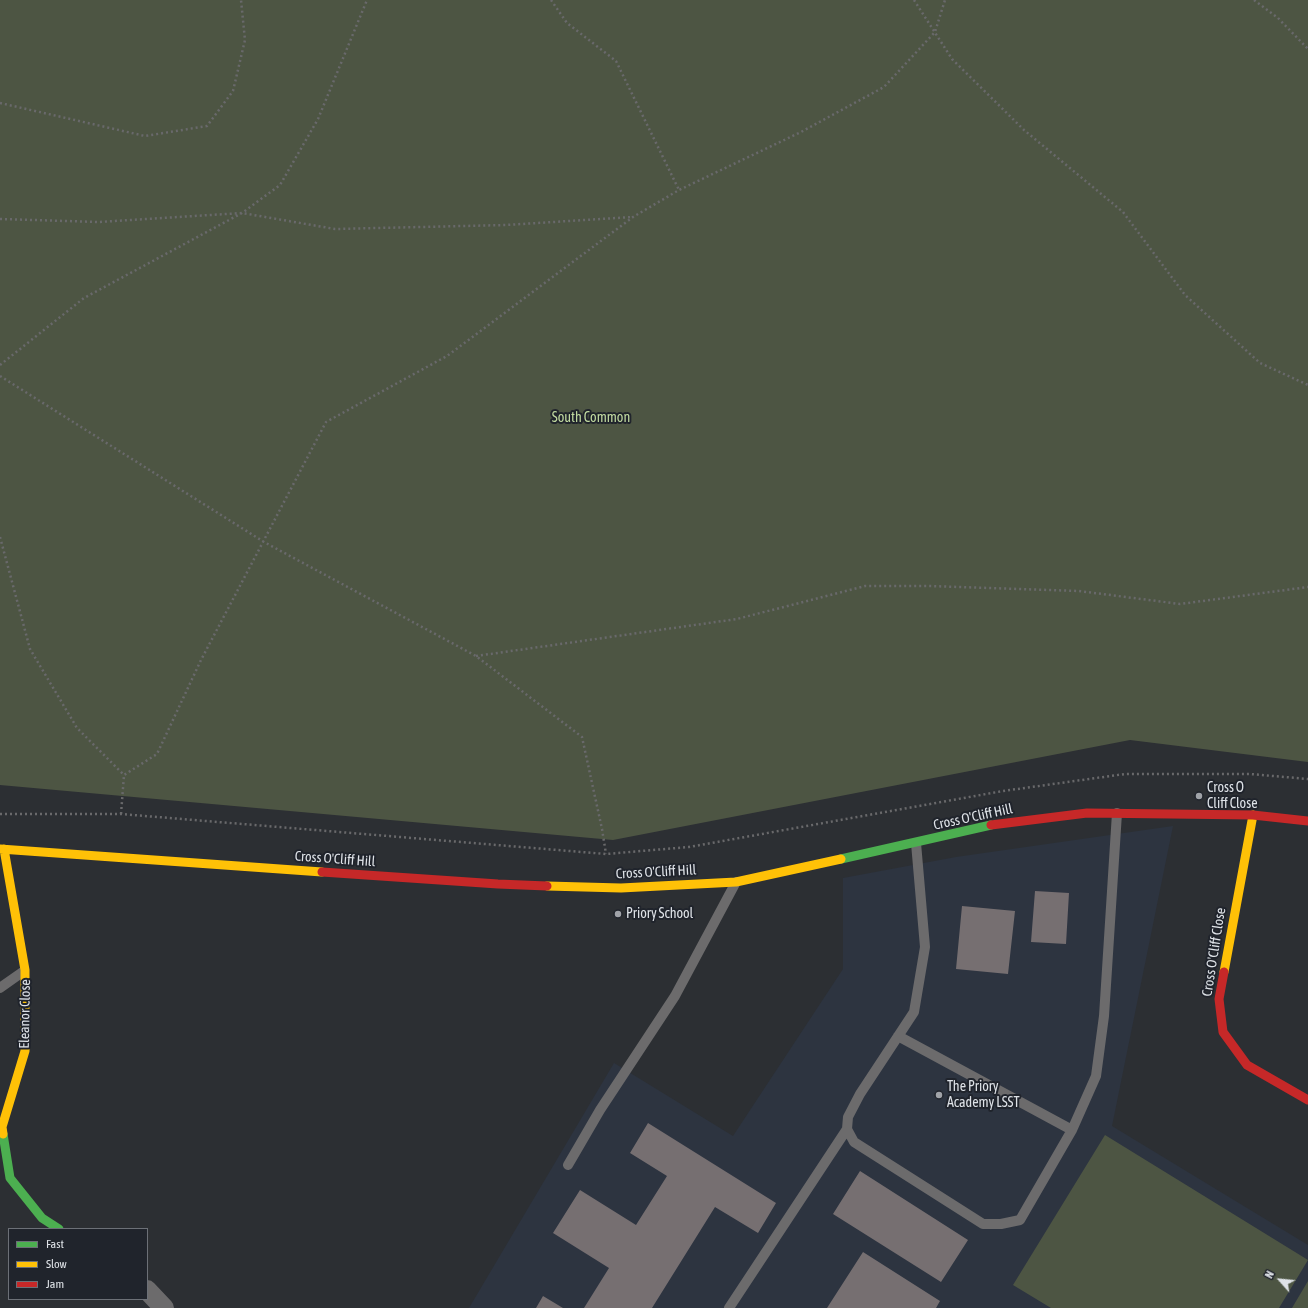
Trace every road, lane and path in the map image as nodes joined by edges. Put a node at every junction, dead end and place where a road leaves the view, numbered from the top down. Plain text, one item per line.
1 (241, 0) edge
2 (367, 0) edge
3 (551, 0) edge
4 (914, 0) edge
5 (945, 0) edge
6 (1254, 0) edge
7 (935, 32) junction
8 (1308, 49) edge
9 (0, 104) edge
10 (679, 190) junction
11 (242, 213) junction
12 (632, 217) junction
13 (0, 219) edge
14 (0, 365) edge
15 (0, 376) edge
16 (1308, 385) edge
17 (0, 537) edge
18 (264, 542) junction
19 (1308, 587) edge
20 (476, 656) junction
21 (124, 775) junction
22 (1308, 779) edge
23 (1117, 813) junction
24 (0, 814) edge
25 (121, 814) junction
26 (1253, 815) junction
27 (1308, 821) edge
28 (916, 843) junction
29 (2, 849) edge
30 (606, 854) junction
31 (736, 882) junction
32 (26, 970) junction
33 (0, 988) edge
34 (898, 1036) junction
35 (1308, 1100) edge
36 (847, 1129) junction
37 (1072, 1130) junction
38 (568, 1165) dead end
39 (57, 1228) edge
40 (148, 1291) edge
41 (164, 1308) edge
42 (729, 1308) edge

1 - 9 path
2 - 11 path
3 - 10 path
4 - 7 path
5 - 7 path
6 - 8 path
7 - 10 path
7 - 16 path
10 - 12 path
11 - 12 path
11 - 13 path
11 - 14 path
12 - 18 path
15 - 18 path
17 - 21 path
18 - 20 path
18 - 21 path
19 - 20 path
20 - 30 path
21 - 25 path
22 - 30 path
23 - 26 main road, Cross O'Cliff Hill
23 - 28 main road, Cross O'Cliff Hill
23 - 37 lane
24 - 25 path
25 - 30 path
26 - 27 main road, Cross O'Cliff Hill
26 - 35 main road, Cross O'Cliff Close
28 - 31 main road, Cross O'Cliff Hill
28 - 34 lane
29 - 31 main road, Cross O'Cliff Hill
29 - 32 main road, Eleanor Close
31 - 38 lane
32 - 33 lane
32 - 39 main road, Eleanor Close
34 - 36 lane
34 - 37 lane
36 - 37 lane
36 - 42 lane
40 - 41 street

